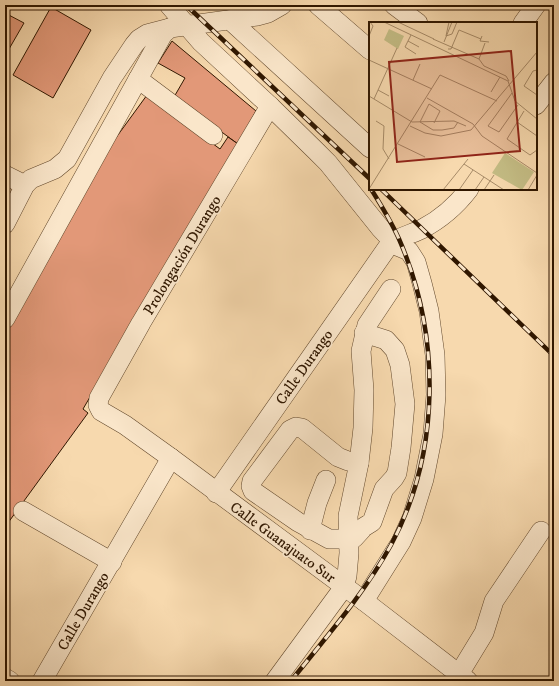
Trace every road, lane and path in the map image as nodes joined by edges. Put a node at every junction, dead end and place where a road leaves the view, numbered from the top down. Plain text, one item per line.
1 (169, 5) edge
2 (282, 5) edge
3 (318, 5) edge
4 (395, 5) edge
5 (536, 5) edge
6 (230, 20) junction
7 (417, 22) edge
8 (524, 22) edge
9 (178, 27) junction
10 (369, 49) edge
11 (138, 79) junction
12 (554, 82) edge
13 (537, 104) edge
14 (270, 106) junction
15 (213, 135) dead end
16 (369, 147) edge
17 (5, 175) edge
18 (25, 185) junction
19 (468, 190) edge
20 (5, 224) edge
21 (393, 242) junction
22 (391, 289) dead end
23 (5, 318) edge
24 (364, 333) junction
25 (98, 405) joint
26 (171, 458) junction
27 (359, 463) junction
28 (326, 480) dead end
29 (216, 493) junction
30 (23, 511) dead end
31 (310, 530) junction
32 (541, 531) dead end
33 (348, 540) junction
34 (112, 562) junction
35 (344, 587) junction
36 (364, 601) junction
37 (5, 678) edge
38 (463, 678) edge
39 (10, 681) edge
40 (42, 681) edge
41 (275, 681) edge

1 - 9 street
2 - 6 street
3 - 10 street
4 - 7 street
5 - 8 street
6 - 9 street
6 - 16 street
9 - 11 street
9 - 14 street
9 - 18 street
11 - 15 street
11 - 23 street
12 - 13 street
14 - 21 street
14 - 25 street, Prolongación Durango
17 - 18 street
18 - 20 street
19 - 21 street
21 - 29 street, Calle Durango
21 - 36 street
22 - 24 street
24 - 27 street
24 - 33 street
25 - 26 street, Calle Guanajuato Sur
26 - 29 street, Calle Guanajuato Sur
26 - 34 street, Calle Durango
27 - 31 street
27 - 33 street
28 - 31 street
29 - 35 street, Calle Guanajuato Sur
30 - 34 street
31 - 33 street
32 - 38 street
33 - 35 street
34 - 40 street, Calle Durango
35 - 36 street, Calle Guanajuato Sur
35 - 41 street
36 - 38 street, Calle Guanajuato Sur
37 - 39 street

